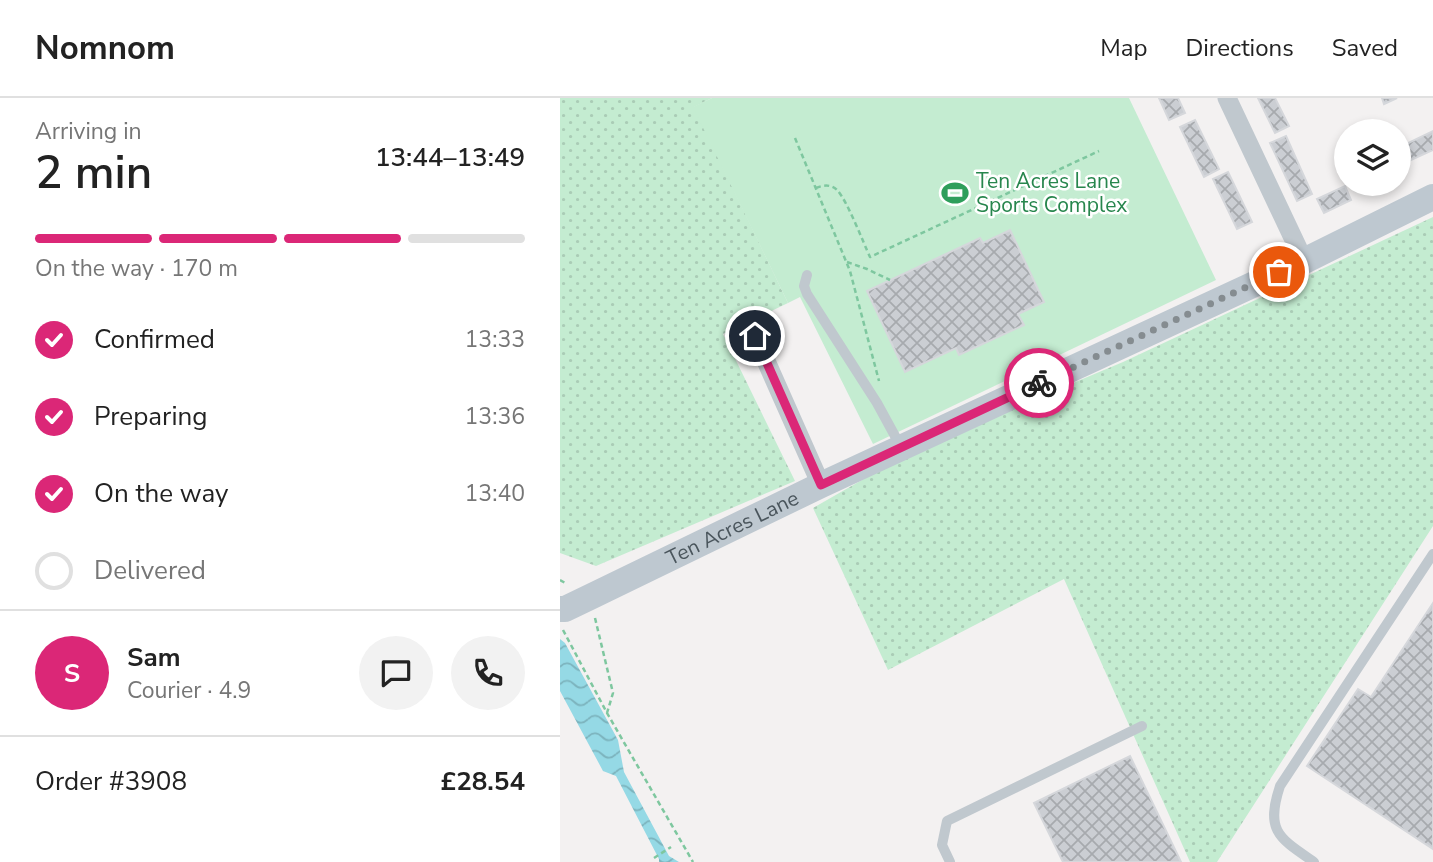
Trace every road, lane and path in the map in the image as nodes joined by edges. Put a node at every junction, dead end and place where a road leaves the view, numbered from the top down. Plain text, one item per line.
1 (1227, 98) edge
2 (795, 138) dead end
3 (1098, 151) dead end
4 (816, 188) junction
5 (1433, 197) edge
6 (1304, 261) junction
7 (847, 262) junction
8 (807, 275) dead end
9 (890, 280) dead end
10 (755, 336) dead end
11 (873, 396) junction
12 (901, 447) junction
13 (821, 485) junction
14 (1433, 554) edge
15 (590, 597) junction
16 (562, 614) edge
17 (607, 713) junction
18 (1142, 726) dead end
19 (671, 848) dead end
20 (654, 858) dead end
21 (693, 862) edge
22 (950, 862) edge
23 (1314, 862) edge

1 - 6 street
2 - 4 path
3 - 4 path
4 - 7 path
5 - 6 street, Ten Acres Lane
6 - 12 street, Ten Acres Lane
7 - 9 path
7 - 11 path
8 - 11 lane
10 - 13 street
11 - 12 lane
12 - 13 street, Ten Acres Lane
13 - 15 street, Ten Acres Lane
14 - 23 lane
15 - 16 street, Ten Acres Lane
15 - 17 path
16 - 17 path
17 - 21 path
18 - 22 lane
19 - 20 path

